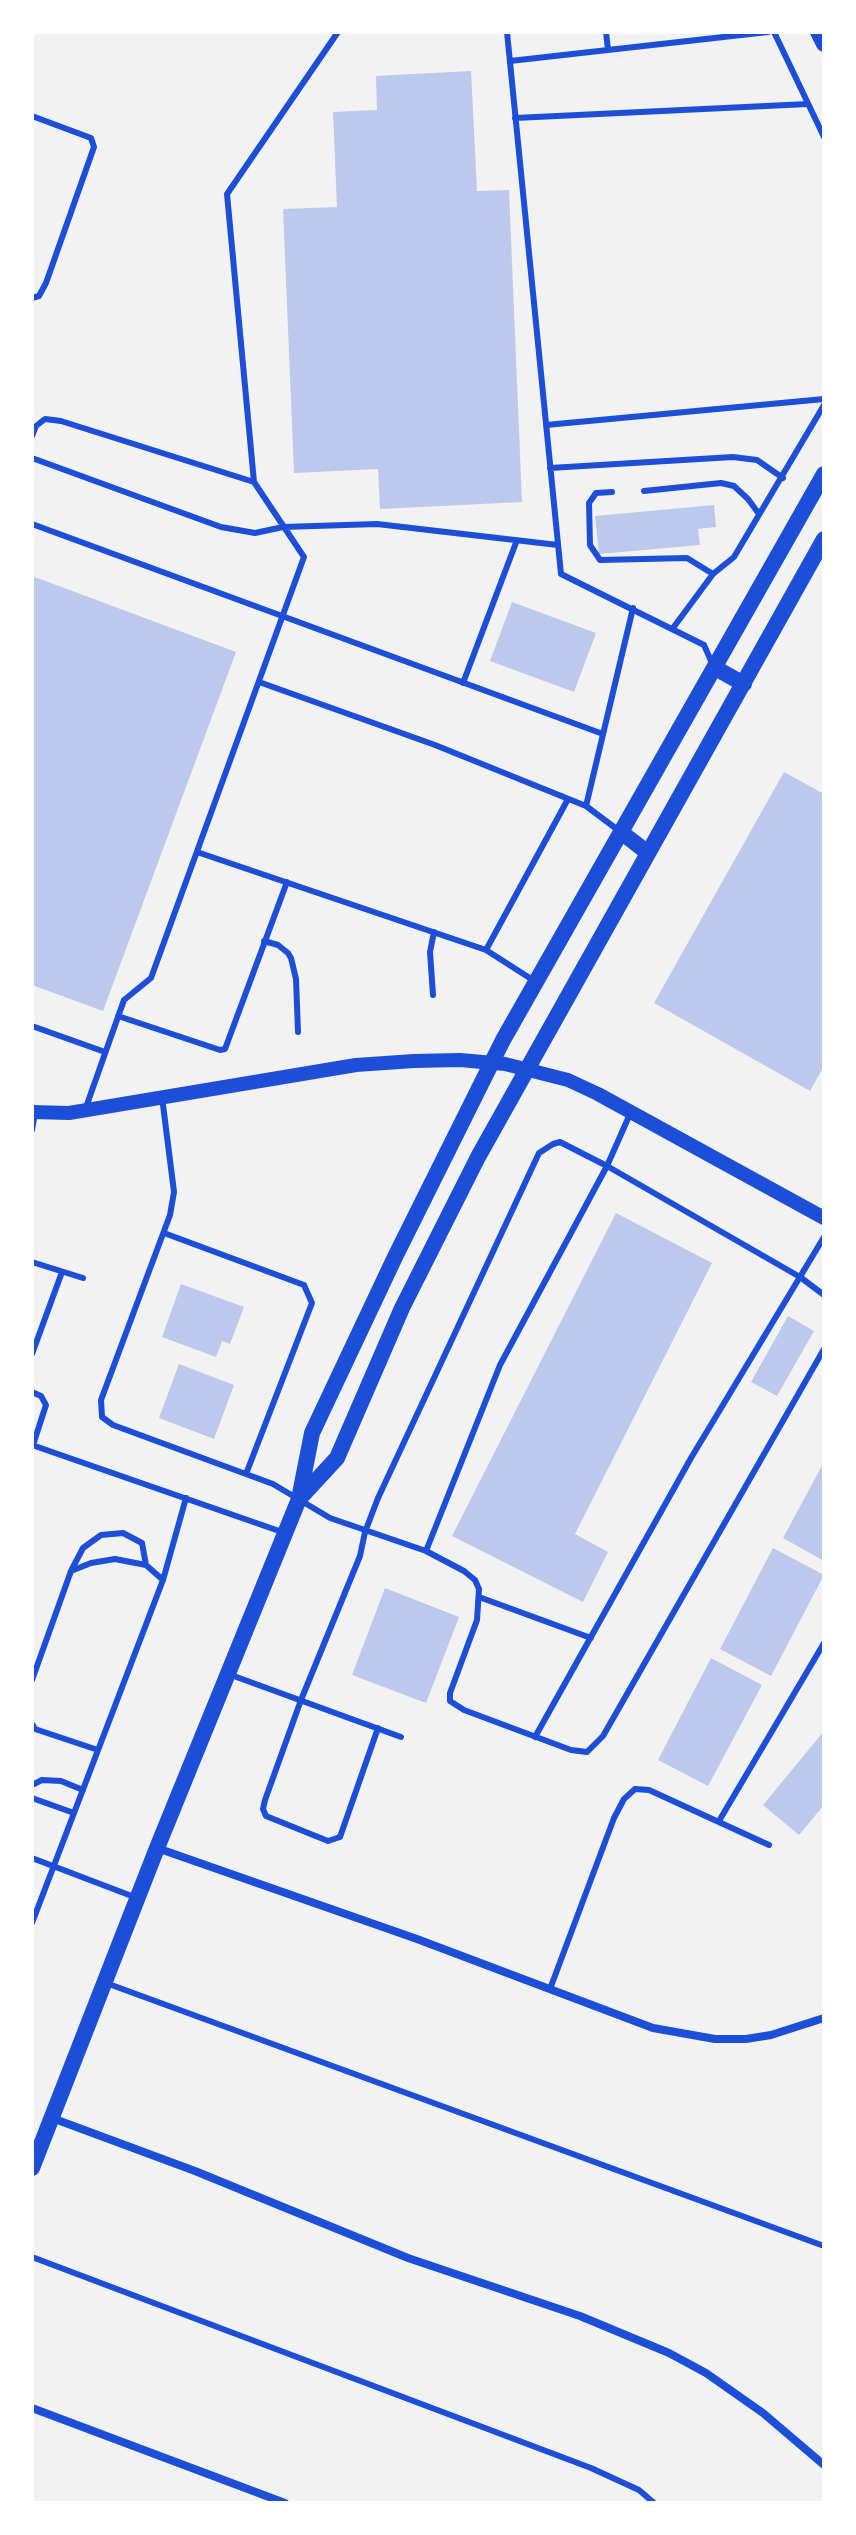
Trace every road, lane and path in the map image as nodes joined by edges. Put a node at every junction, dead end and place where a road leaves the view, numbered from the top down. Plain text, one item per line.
1 (338, 32) edge
2 (507, 32) edge
3 (606, 32) edge
4 (768, 32) edge
5 (774, 32) edge
6 (818, 32) edge
7 (824, 44) edge
8 (608, 50) junction
9 (510, 61) junction
10 (808, 104) junction
11 (32, 116) edge
12 (515, 118) junction
13 (824, 137) edge
14 (32, 298) edge
15 (824, 399) edge
16 (824, 405) edge
17 (546, 425) junction
18 (32, 436) edge
19 (32, 458) edge
20 (550, 468) junction
21 (824, 474) edge
22 (783, 478) junction
23 (254, 482) junction
24 (644, 491) dead end
25 (612, 492) dead end
26 (759, 514) junction
27 (32, 524) edge
28 (283, 527) junction
29 (824, 539) edge
30 (517, 540) junction
31 (558, 545) junction
32 (713, 574) junction
33 (633, 608) junction
34 (282, 617) junction
35 (673, 628) junction
36 (715, 668) junction
37 (259, 682) junction
38 (463, 683) junction
39 (744, 684) junction
40 (603, 734) junction
41 (568, 799) junction
42 (586, 806) junction
43 (621, 832) junction
44 (197, 852) junction
45 (648, 853) junction
46 (287, 882) junction
47 (434, 932) junction
48 (264, 941) junction
49 (486, 950) junction
50 (536, 982) junction
51 (433, 995) dead end
52 (118, 1016) junction
53 (32, 1026) edge
54 (298, 1032) dead end
55 (105, 1052) junction
56 (498, 1064) junction
57 (528, 1070) junction
58 (162, 1097) junction
59 (85, 1110) junction
60 (631, 1111) junction
61 (33, 1112) edge
62 (32, 1130) edge
63 (607, 1166) junction
64 (824, 1218) edge
65 (164, 1233) junction
66 (824, 1237) edge
67 (32, 1262) edge
68 (62, 1272) junction
69 (800, 1277) junction
70 (83, 1278) dead end
71 (824, 1295) edge
72 (824, 1349) edge
73 (32, 1354) edge
74 (32, 1392) edge
75 (32, 1445) edge
76 (246, 1474) junction
77 (186, 1498) junction
78 (299, 1499) junction
79 (365, 1532) junction
80 (286, 1533) junction
81 (426, 1551) junction
82 (146, 1565) junction
83 (71, 1571) junction
84 (163, 1580) junction
85 (479, 1597) junction
86 (591, 1638) junction
87 (824, 1643) edge
88 (229, 1674) junction
89 (32, 1680) edge
90 (301, 1700) junction
91 (32, 1724) edge
92 (378, 1728) junction
93 (401, 1737) dead end
94 (535, 1737) junction
95 (98, 1750) junction
96 (32, 1785) edge
97 (83, 1790) junction
98 (32, 1798) edge
99 (74, 1813) junction
100 (719, 1821) junction
101 (769, 1845) dead end
102 (157, 1848) junction
103 (32, 1858) edge
104 (54, 1866) junction
105 (137, 1899) junction
106 (32, 1923) edge
107 (105, 1983) junction
108 (550, 1989) junction
109 (824, 2018) edge
110 (52, 2118) junction
111 (32, 2168) edge
112 (824, 2246) edge
113 (32, 2257) edge
114 (32, 2408) edge
115 (824, 2465) edge
116 (285, 2503) edge
117 (654, 2503) edge

1 - 23 lane
2 - 9 lane
3 - 8 lane
4 - 8 lane
5 - 10 lane
6 - 7 main road
8 - 9 lane
9 - 12 lane
10 - 12 lane
10 - 13 lane
11 - 14 lane
12 - 17 lane
15 - 17 lane
16 - 22 lane
17 - 20 lane
18 - 23 lane
19 - 28 lane
20 - 22 lane
20 - 31 lane
21 - 36 main road
22 - 26 lane
23 - 28 lane
24 - 26 lane
25 - 32 lane
26 - 32 lane
27 - 34 lane
28 - 30 lane
28 - 34 lane
29 - 39 main road
30 - 31 lane
30 - 38 lane
31 - 33 lane
32 - 35 lane
33 - 35 lane
33 - 40 lane
34 - 37 lane
34 - 38 lane
35 - 36 lane
36 - 39 main road
36 - 43 main road
37 - 41 lane
37 - 44 lane
38 - 40 lane
39 - 45 main road
40 - 42 lane
41 - 42 lane
41 - 49 lane
42 - 43 lane
43 - 45 main road
43 - 50 main road
44 - 46 lane
44 - 52 lane
45 - 57 main road
46 - 47 lane
46 - 48 lane
47 - 49 lane
47 - 51 lane
48 - 52 lane
48 - 54 lane
49 - 50 lane
50 - 56 main road
52 - 55 lane
53 - 55 lane
55 - 59 lane
56 - 57 street
56 - 58 street
56 - 78 main road
57 - 60 street
57 - 78 main road
58 - 59 street
58 - 65 lane
59 - 61 street
60 - 63 lane
60 - 64 street
61 - 62 lane
63 - 69 lane
63 - 79 lane
63 - 81 lane
65 - 76 lane
65 - 76 lane
66 - 69 lane
67 - 68 lane
68 - 70 lane
68 - 73 lane
69 - 71 lane
69 - 86 lane
72 - 94 lane
74 - 75 lane
75 - 77 lane
76 - 78 lane
77 - 80 lane
77 - 84 lane
78 - 79 lane
78 - 80 main road
79 - 81 lane
79 - 90 lane
80 - 88 main road
81 - 85 lane
82 - 83 lane
82 - 83 lane
82 - 84 lane
83 - 89 lane
84 - 95 lane
85 - 86 lane
85 - 94 lane
86 - 94 lane
87 - 100 lane
88 - 90 lane
88 - 102 main road
90 - 92 lane
90 - 92 lane
91 - 95 lane
92 - 93 lane
95 - 97 lane
96 - 97 lane
97 - 99 lane
98 - 99 lane
99 - 104 lane
100 - 101 lane
100 - 108 lane
102 - 105 main road
102 - 108 street
103 - 104 lane
104 - 105 lane
104 - 106 lane
105 - 107 main road
107 - 110 main road
107 - 112 lane
108 - 109 street
110 - 111 main road
110 - 115 street
113 - 117 lane
114 - 116 street

